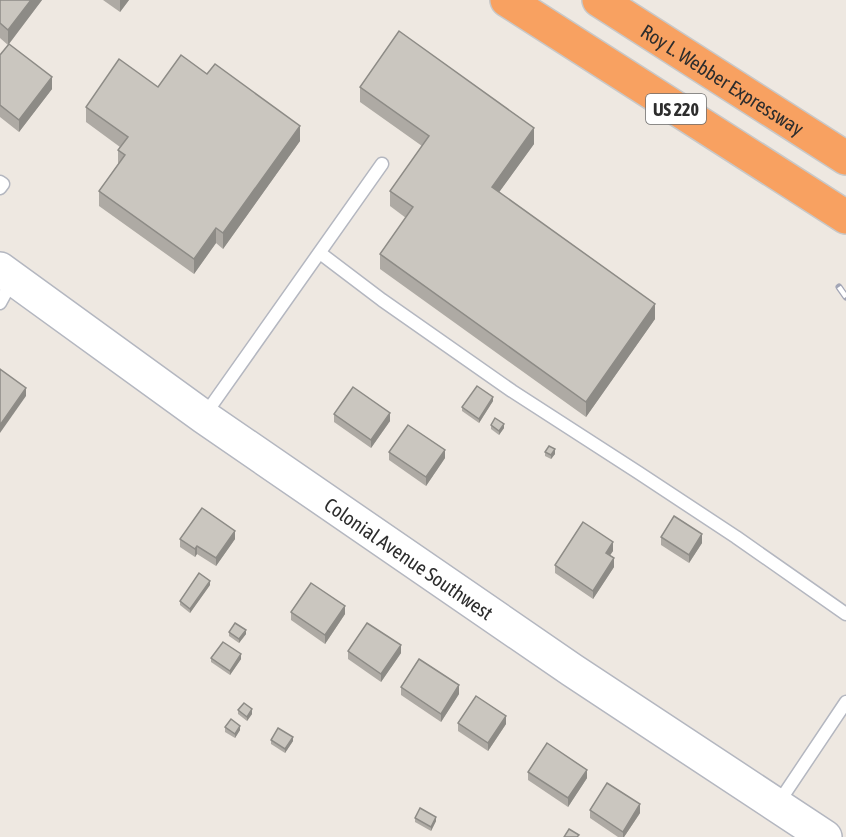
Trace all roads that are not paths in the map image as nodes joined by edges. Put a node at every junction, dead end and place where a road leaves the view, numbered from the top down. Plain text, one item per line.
1 (507, 0) edge
2 (599, 0) edge
3 (846, 158) edge
4 (382, 164) dead end
5 (0, 182) edge
6 (0, 188) edge
7 (846, 217) edge
8 (320, 253) junction
9 (4, 284) edge
10 (204, 417) junction
11 (846, 614) edge
12 (846, 702) edge
13 (776, 806) junction
14 (825, 837) edge

1 - 7 highway, US 220
2 - 3 highway, Roy L. Webber Expressway / US 220
4 - 8 lane
5 - 6 lane
8 - 10 lane
8 - 11 lane
9 - 10 main road, Colonial Avenue Southwest
10 - 13 main road, Colonial Avenue Southwest
12 - 13 lane
13 - 14 main road, Colonial Avenue Southwest

